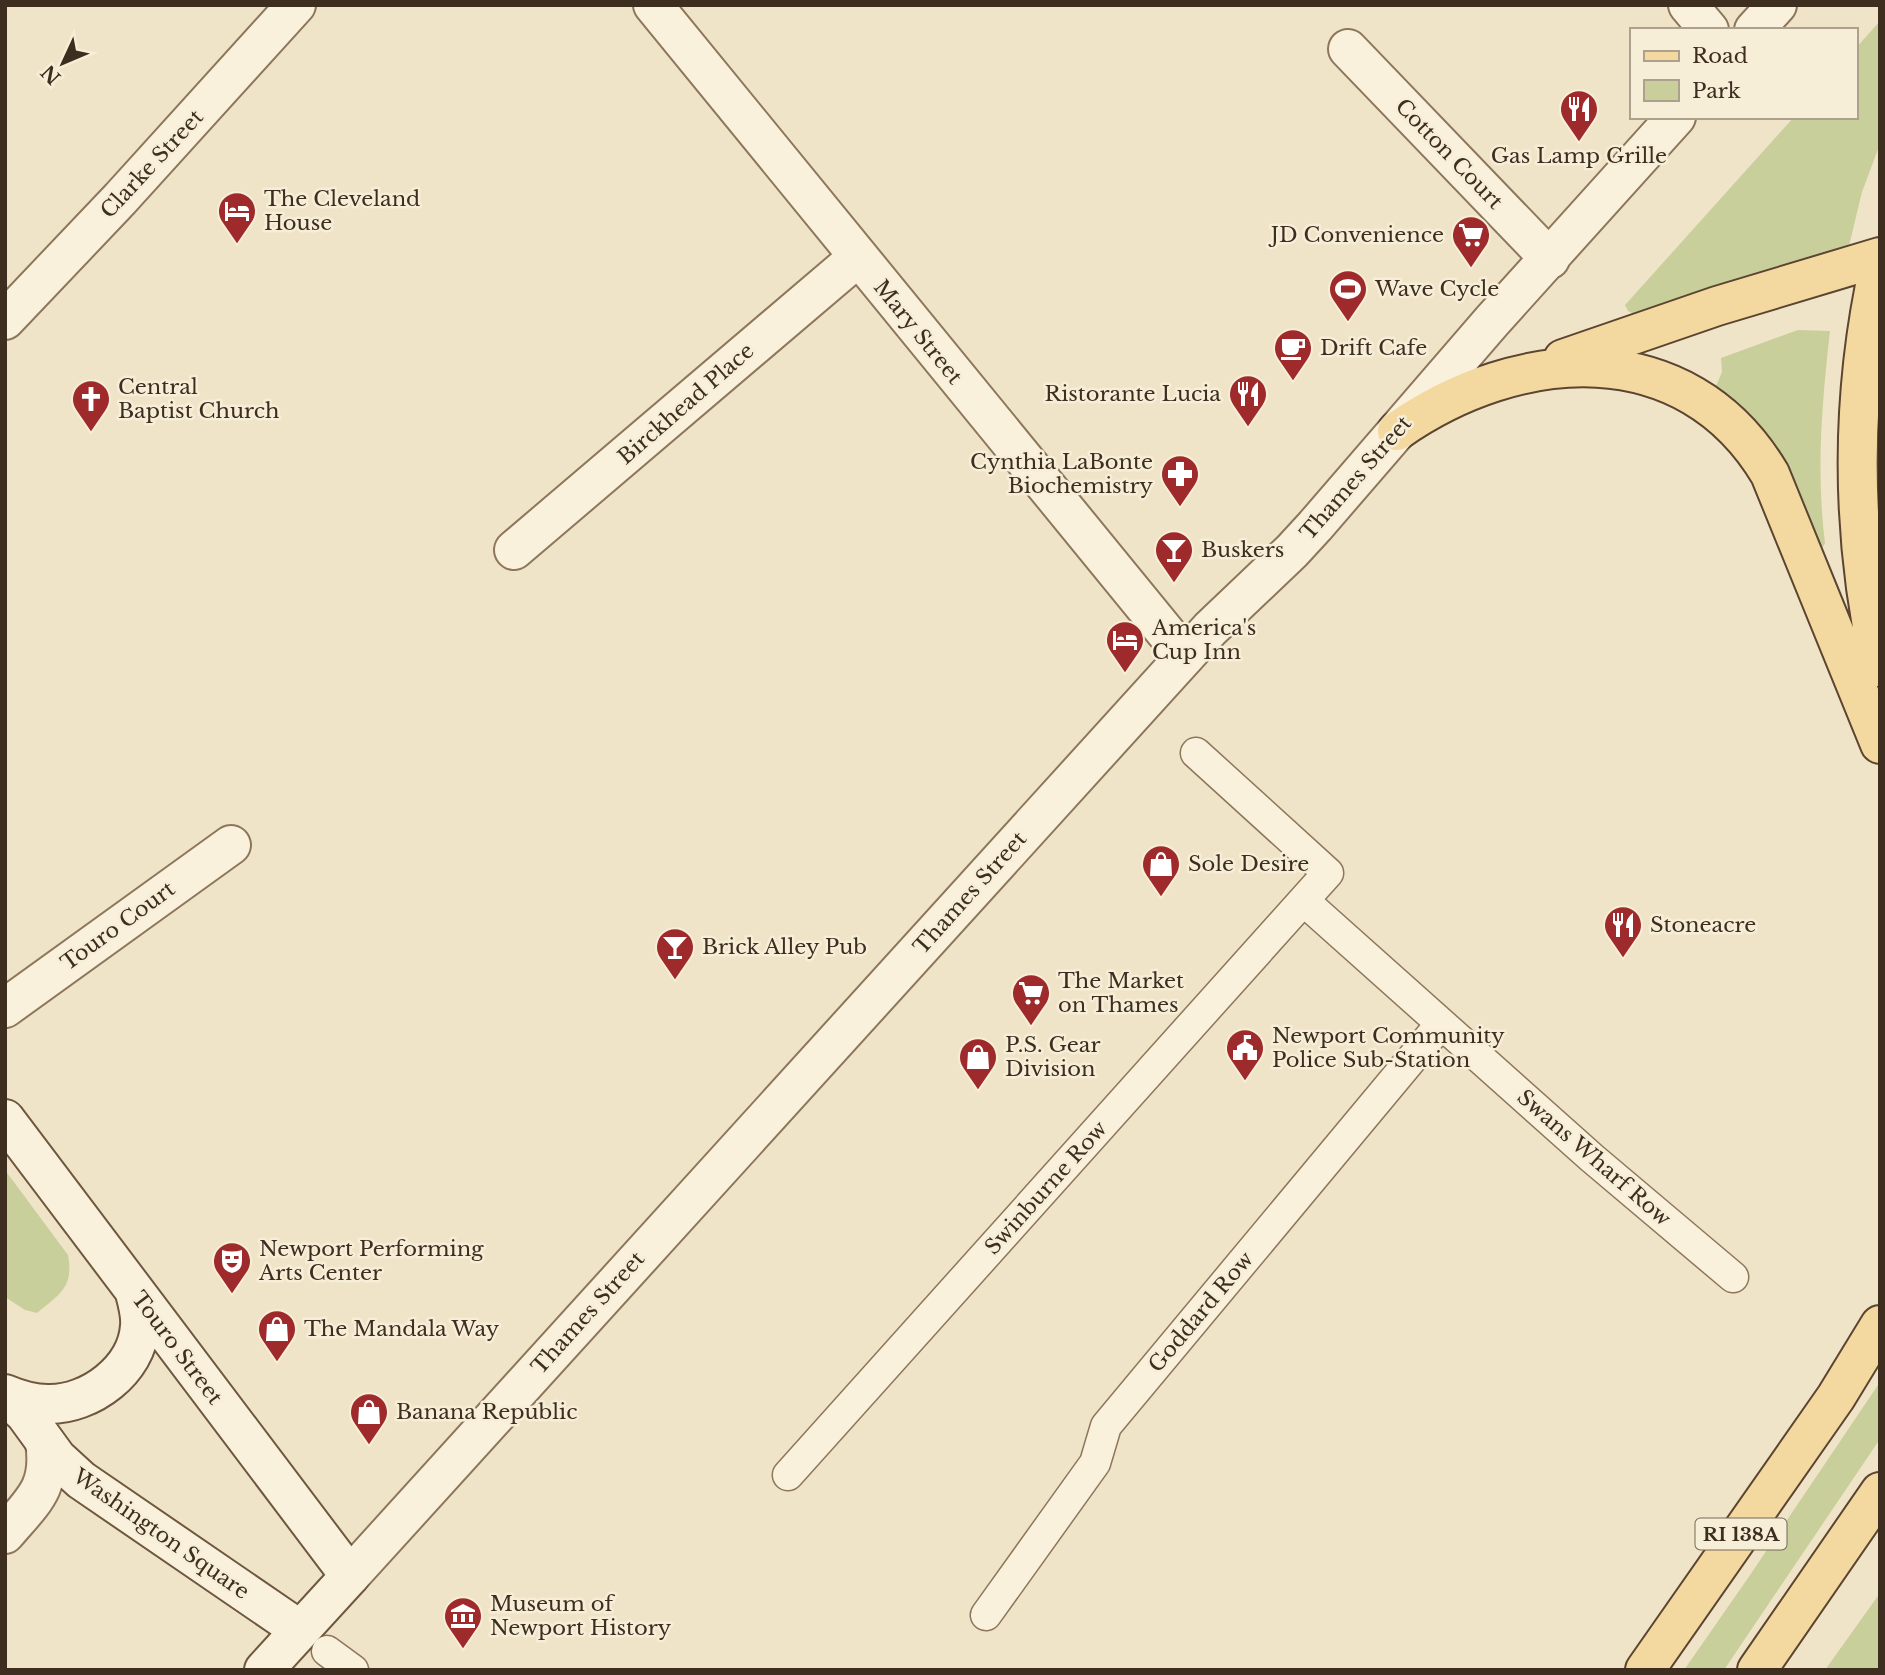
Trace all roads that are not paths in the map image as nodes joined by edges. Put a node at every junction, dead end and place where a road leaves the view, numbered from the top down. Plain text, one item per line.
1 (296, 5) edge
2 (653, 5) edge
3 (1688, 5) edge
4 (1777, 5) edge
5 (1707, 28) edge
6 (1756, 28) edge
7 (1348, 49) dead end
8 (1674, 119) edge
9 (857, 258) junction
10 (1550, 259) junction
11 (1880, 260) edge
12 (5, 320) edge
13 (1528, 372) junction
14 (1397, 431) junction
15 (514, 550) dead end
16 (1185, 656) junction
17 (1880, 667) edge
18 (1880, 744) edge
19 (1196, 753) dead end
20 (231, 845) dead end
21 (1304, 901) junction
22 (5, 1008) edge
23 (1440, 1025) junction
24 (5, 1119) edge
25 (1733, 1278) dead end
26 (135, 1293) junction
27 (1880, 1325) edge
28 (5, 1395) edge
29 (45, 1442) junction
30 (788, 1475) dead end
31 (1880, 1492) edge
32 (5, 1534) edge
33 (350, 1576) junction
34 (986, 1615) dead end
35 (314, 1640) junction
36 (264, 1670) edge
37 (353, 1670) edge
38 (1645, 1670) edge
39 (1756, 1670) edge

1 - 12 street, Clarke Street
2 - 9 street, Mary Street
3 - 5 street
4 - 6 street
7 - 10 street, Cotton Court
8 - 10 street, Thames Street
9 - 15 street, Birckhead Place
9 - 16 street, Mary Street
10 - 14 street, Thames Street
11 - 13 main road
11 - 17 main road
13 - 14 main road
13 - 18 main road
14 - 16 street, Thames Street
16 - 33 street, Thames Street
19 - 21 street
20 - 22 street, Touro Court
21 - 23 street, Swans Wharf Row
21 - 30 street, Swinburne Row
23 - 25 street, Swans Wharf Row
23 - 34 street, Goddard Row
24 - 26 street, Touro Street
26 - 28 street
26 - 33 street, Touro Street
27 - 38 main road, RI 138A
28 - 29 street, Washington Square
29 - 32 street
29 - 35 street, Washington Square
31 - 39 main road
33 - 35 street, Thames Street
35 - 36 street, Thames Street
35 - 37 street

